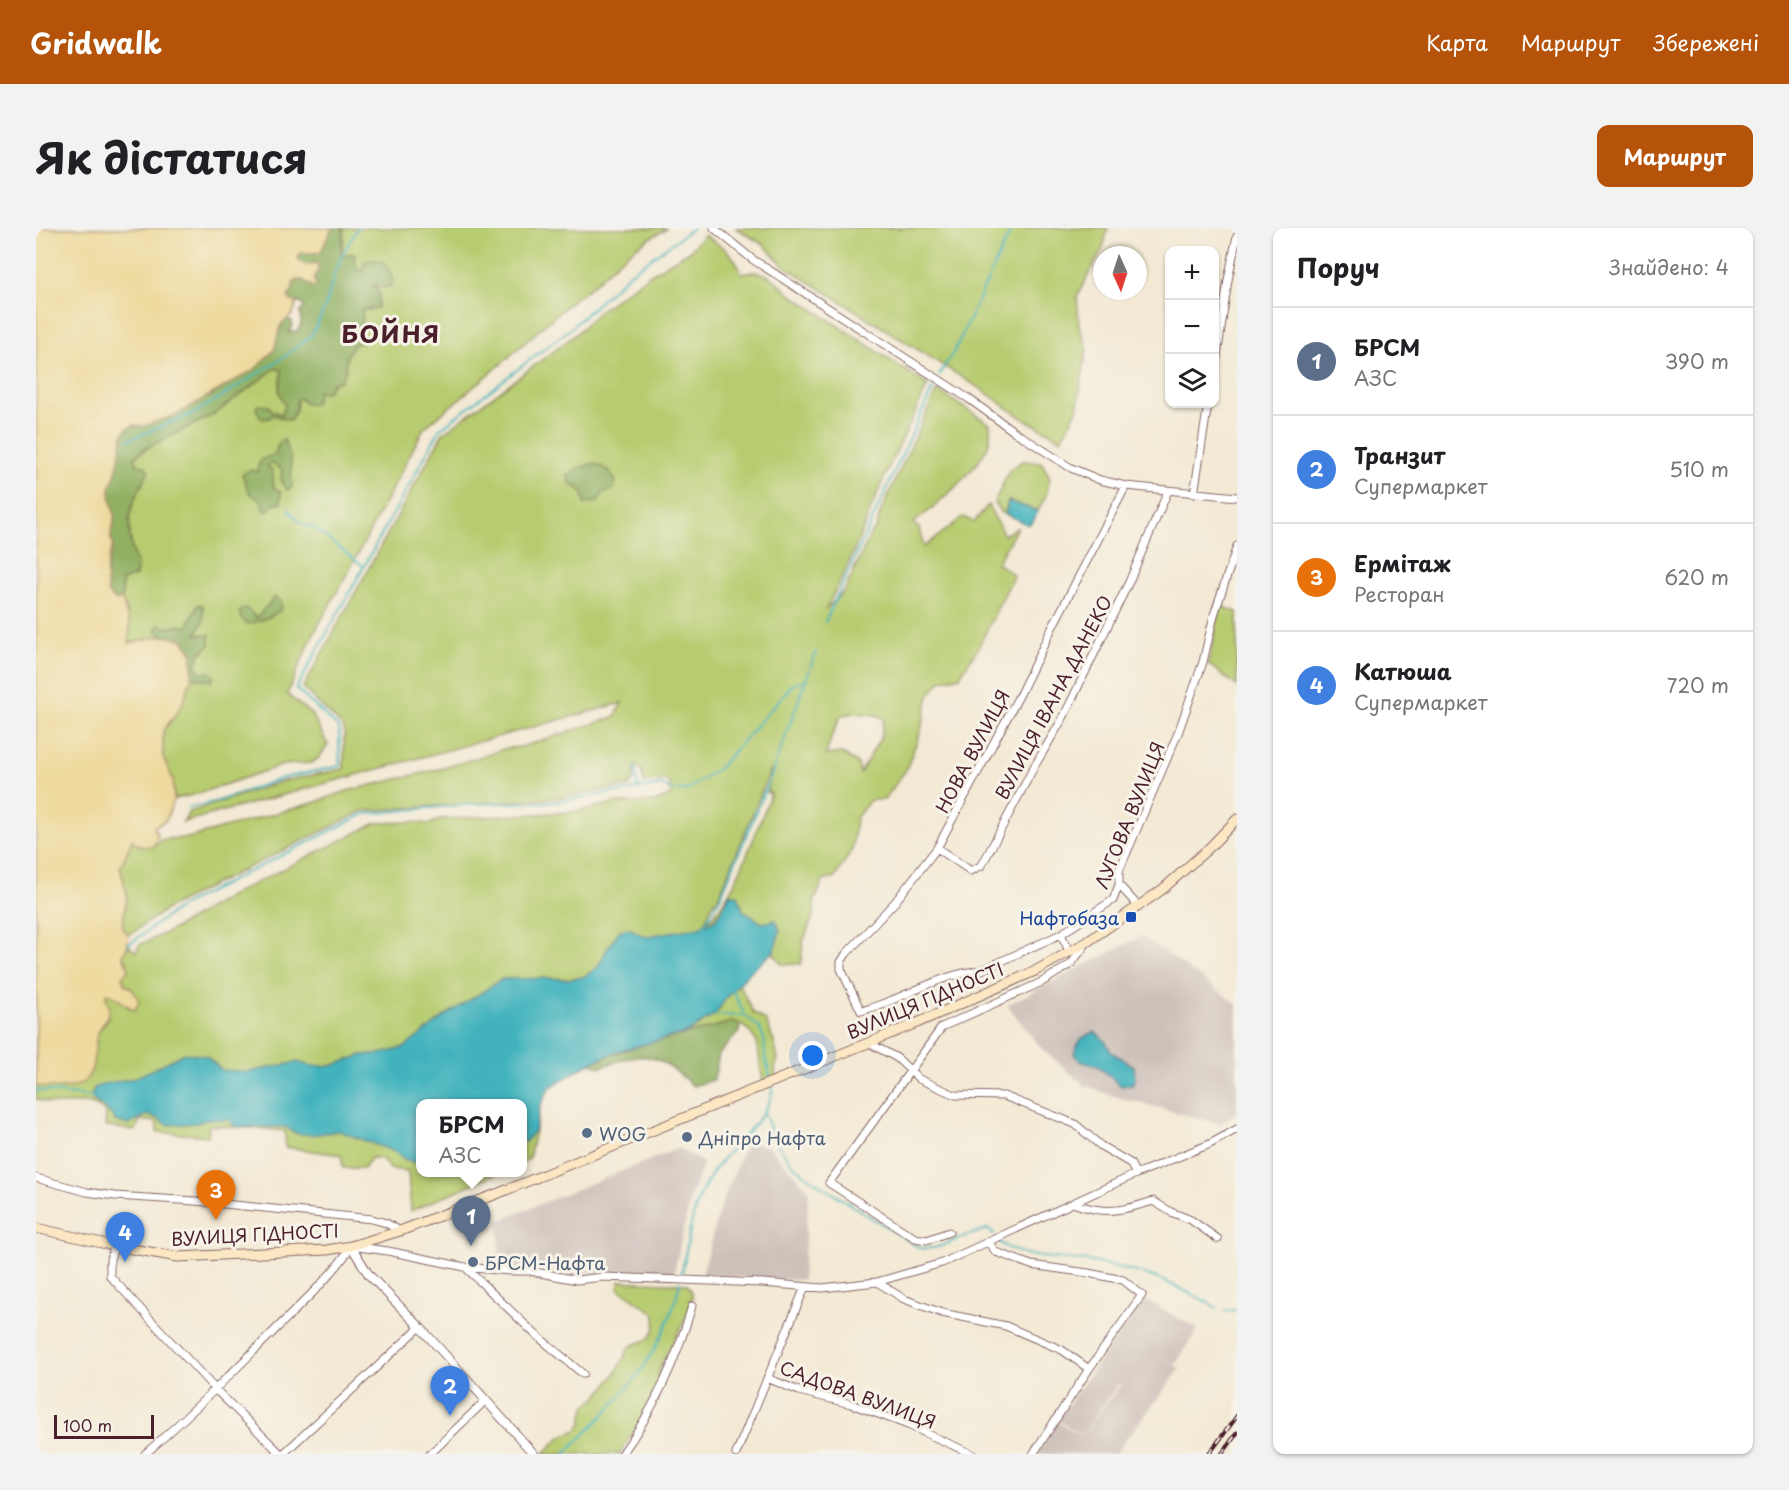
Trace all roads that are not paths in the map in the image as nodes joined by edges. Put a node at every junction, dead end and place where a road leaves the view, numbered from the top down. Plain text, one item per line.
1 (714, 228) edge
2 (1237, 236) edge
3 (1218, 354) edge
4 (1208, 408) edge
5 (1126, 486) junction
6 (1168, 492) junction
7 (1194, 494) junction
8 (1237, 497) edge
9 (1237, 546) edge
10 (1237, 819) edge
11 (937, 848) junction
12 (1119, 885) junction
13 (1140, 907) junction
14 (1060, 934) junction
15 (1088, 942) junction
16 (1070, 953) junction
17 (861, 1011) joint
18 (869, 1043) junction
19 (911, 1073) junction
20 (1237, 1129) edge
21 (1136, 1174) junction
22 (36, 1178) edge
23 (1073, 1203) junction
24 (36, 1228) edge
25 (400, 1231) junction
26 (949, 1232) dead end
27 (993, 1239) junction
28 (1218, 1239) dead end
29 (115, 1246) junction
30 (351, 1246) junction
31 (465, 1268) junction
32 (877, 1282) junction
33 (805, 1287) junction
34 (692, 1306) dead end
35 (420, 1328) junction
36 (1089, 1369) junction
37 (583, 1374) dead end
38 (767, 1378) junction
39 (215, 1389) junction
40 (486, 1400) junction
41 (145, 1454) edge
42 (282, 1454) edge
43 (430, 1454) edge
44 (534, 1454) edge
45 (622, 1454) edge
46 (736, 1454) edge
47 (972, 1454) edge
48 (1033, 1454) edge

1 - 5 street
2 - 3 street
4 - 7 street
5 - 6 street
5 - 11 street, НОВА ВУЛИЦЯ
6 - 7 street
6 - 11 street, ВУЛИЦЯ ІВАНА ДАНЕКО
7 - 8 street
9 - 12 street, ЛУГОВА ВУЛИЦЯ
10 - 13 main road, ВУЛИЦЯ ГІДНОСТІ
11 - 17 street, НОВА ВУЛИЦЯ
12 - 13 street
12 - 14 street, ЛУГОВА ВУЛИЦЯ
13 - 15 main road, ВУЛИЦЯ ГІДНОСТІ
14 - 16 street
14 - 17 street, ЛУГОВА ВУЛИЦЯ
15 - 16 main road, ВУЛИЦЯ ГІДНОСТІ
15 - 19 street
16 - 18 main road, ВУЛИЦЯ ГІДНОСТІ
18 - 19 street
18 - 25 main road, ВУЛИЦЯ ГІДНОСТІ
19 - 21 street
19 - 26 street
20 - 21 street
21 - 23 street
22 - 25 street
23 - 27 street
23 - 28 street
24 - 29 main road, ВУЛИЦЯ ГІДНОСТІ
25 - 30 main road, ВУЛИЦЯ ГІДНОСТІ
27 - 32 street
27 - 36 street
29 - 30 main road, ВУЛИЦЯ ГІДНОСТІ
29 - 39 street
30 - 31 street
30 - 35 street
30 - 39 street
31 - 33 street
31 - 37 street
32 - 33 street
32 - 36 street
33 - 38 street
34 - 45 street
35 - 40 street
35 - 42 street
36 - 48 street
38 - 46 street
38 - 47 street, САДОВА ВУЛИЦЯ
39 - 41 street
39 - 42 street
40 - 43 street
40 - 44 street

